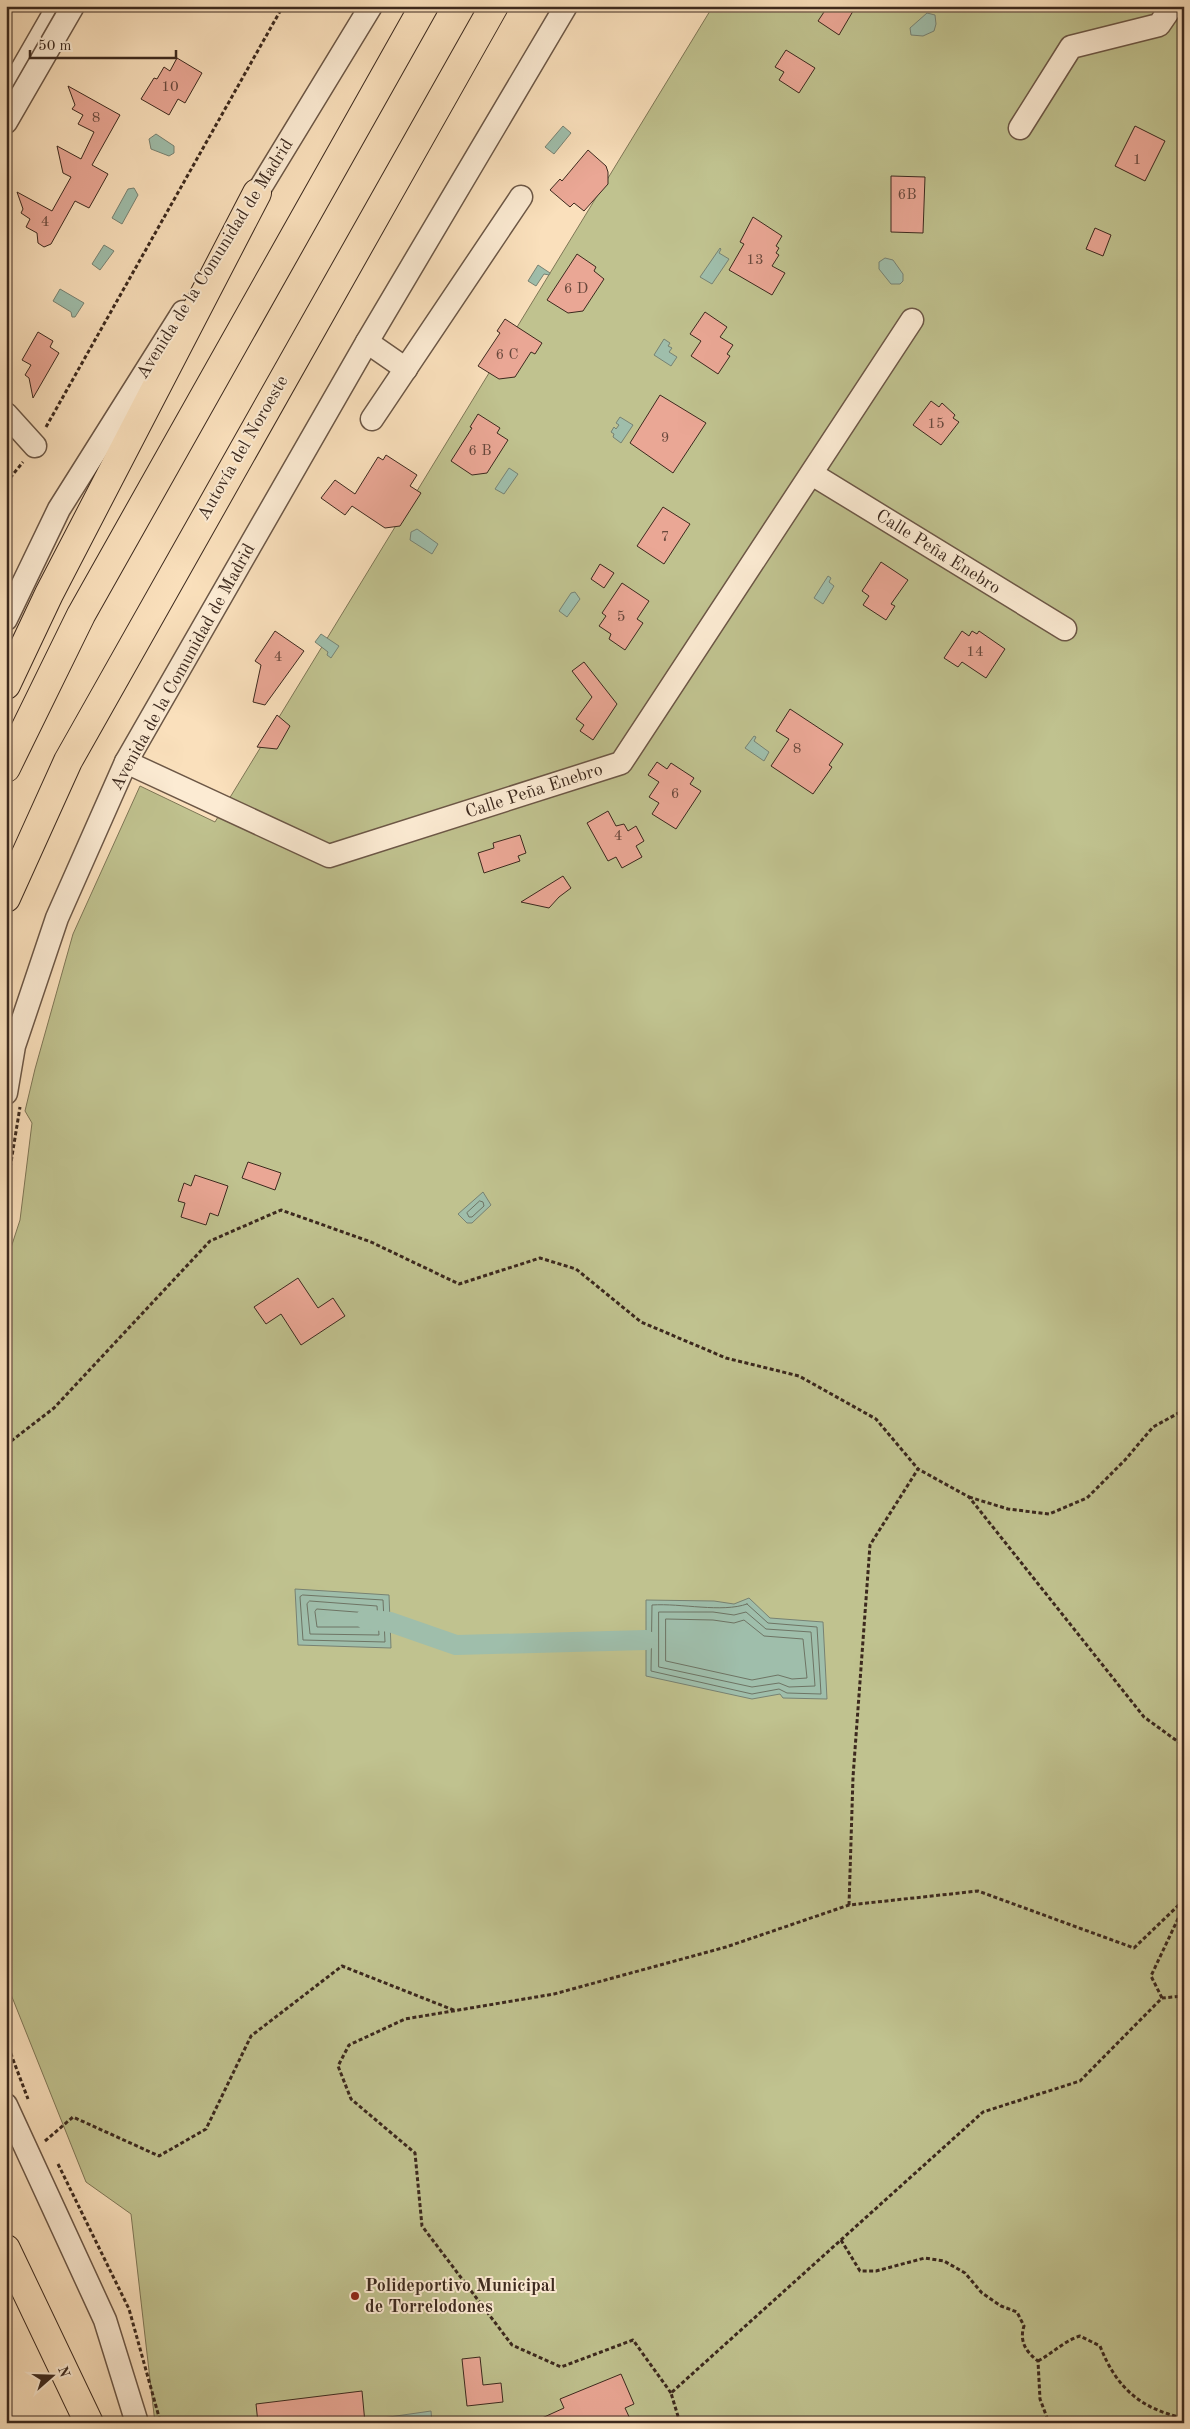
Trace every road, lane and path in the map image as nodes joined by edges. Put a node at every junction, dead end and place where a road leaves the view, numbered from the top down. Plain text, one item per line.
1 (52, 6) edge
2 (73, 6) edge
3 (284, 6) edge
4 (370, 6) edge
5 (424, 6) edge
6 (494, 6) edge
7 (566, 6) edge
8 (1172, 6) edge
9 (6, 86) edge
10 (6, 122) edge
11 (1020, 128) dead end
12 (257, 192) junction
13 (521, 197) dead end
14 (912, 320) dead end
15 (367, 342) junction
16 (406, 369) junction
17 (6, 414) edge
18 (372, 419) dead end
19 (35, 446) junction
20 (812, 474) junction
21 (6, 482) edge
22 (6, 619) edge
23 (1065, 629) dead end
24 (6, 685) edge
25 (126, 762) junction
26 (6, 768) edge
27 (6, 898) edge
28 (13, 1099) edge
29 (6, 1193) edge
30 (1184, 1410) edge
31 (6, 1444) edge
32 (918, 1469) junction
33 (969, 1497) junction
34 (1184, 1746) edge
35 (1184, 1900) edge
36 (849, 1905) junction
37 (1184, 1906) edge
38 (1184, 1996) edge
39 (1162, 1998) junction
40 (458, 2012) junction
41 (6, 2105) edge
42 (29, 2154) junction
43 (841, 2240) junction
44 (6, 2249) edge
45 (1038, 2361) junction
46 (671, 2393) junction
47 (1184, 2418) edge
48 (89, 2423) edge
49 (136, 2423) edge
50 (680, 2423) edge
51 (1049, 2423) edge

1 - 9 lane
2 - 10 street
3 - 19 path
4 - 12 street, Avenida de la Comunidad de Madrid
5 - 26 highway
6 - 27 highway, Autovía del Noroeste
7 - 15 street, Avenida de la Comunidad de Madrid
8 - 11 street
12 - 22 street, Avenida de la Comunidad de Madrid
12 - 24 highway
13 - 16 street
14 - 20 street, Calle Peña Enebro
15 - 16 street
15 - 25 street, Avenida de la Comunidad de Madrid
16 - 18 street
17 - 19 street
19 - 21 path
20 - 23 street, Calle Peña Enebro
20 - 25 street, Calle Peña Enebro
25 - 28 street, Avenida de la Comunidad de Madrid
28 - 29 path
30 - 33 path
31 - 32 path
32 - 33 path
32 - 36 path
33 - 34 path
35 - 36 path
36 - 40 path
37 - 39 path
38 - 39 path
39 - 43 path
40 - 42 path
40 - 46 path
41 - 42 street
42 - 49 street
43 - 45 path
43 - 46 path
44 - 48 highway
45 - 47 path
45 - 51 path
46 - 50 path

